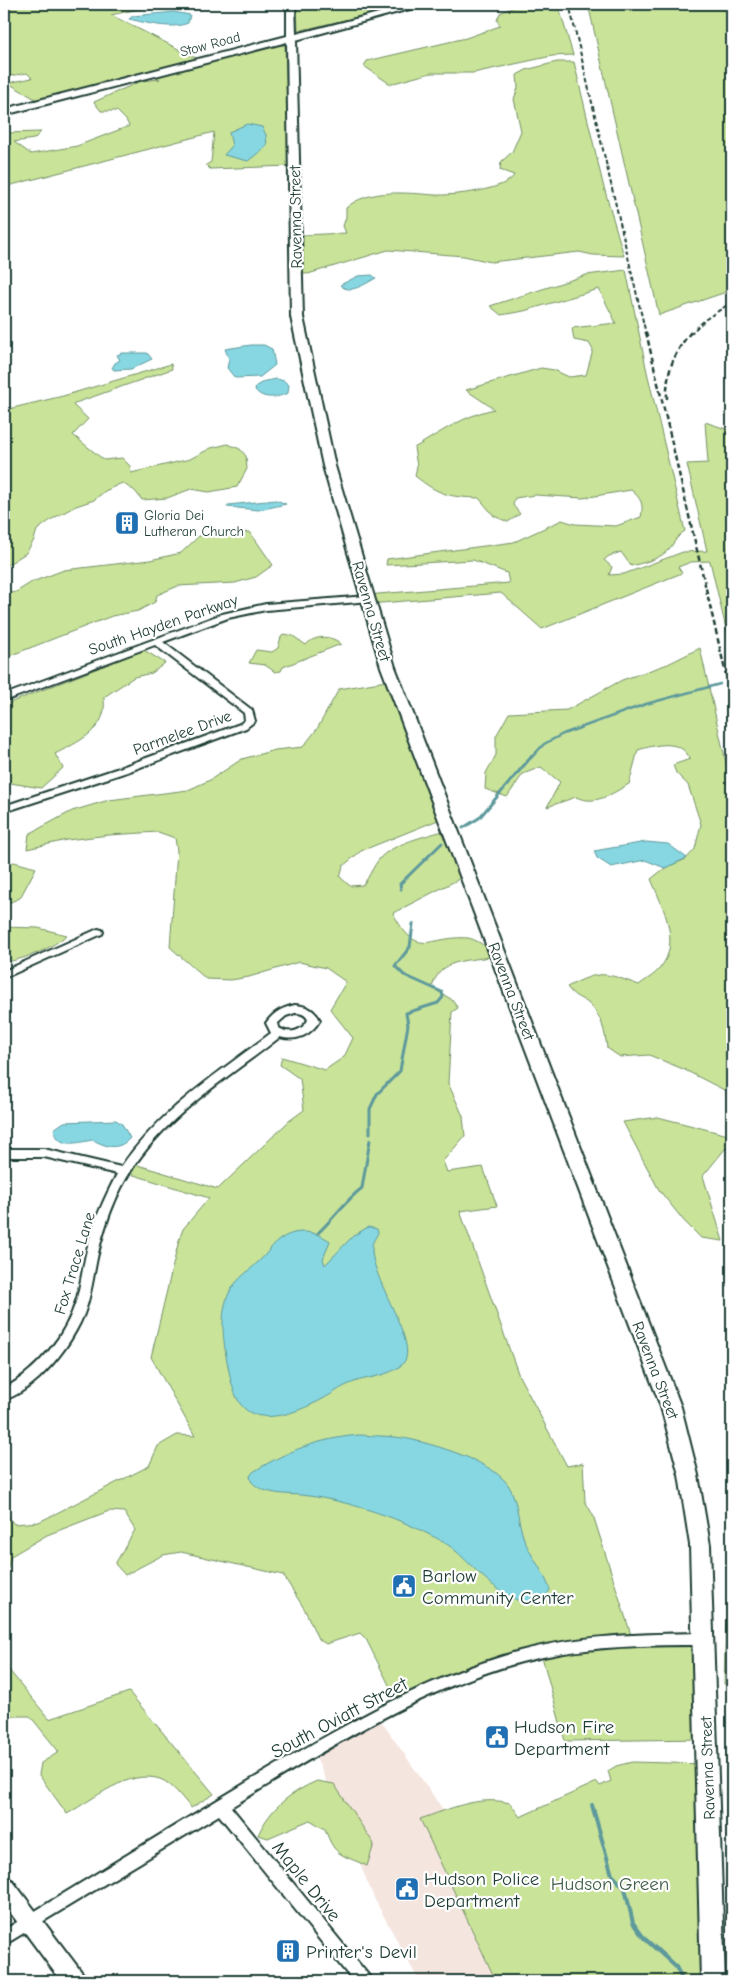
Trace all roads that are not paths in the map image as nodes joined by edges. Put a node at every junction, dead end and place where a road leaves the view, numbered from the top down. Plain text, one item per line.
1 (290, 4) edge
2 (424, 4) edge
3 (292, 37) junction
4 (4, 112) edge
5 (367, 599) junction
6 (156, 641) junction
7 (4, 698) edge
8 (4, 809) edge
9 (98, 932) dead end
10 (4, 975) edge
11 (278, 1033) dead end
12 (4, 1153) edge
13 (124, 1172) junction
14 (4, 1395) edge
15 (701, 1638) junction
16 (221, 1806) junction
17 (4, 1887) edge
18 (29, 1923) junction
19 (4, 1938) edge
20 (75, 1981) edge
21 (363, 1981) edge
22 (714, 1981) edge

1 - 3 street, Ravenna Street
2 - 3 street, Stow Road
3 - 4 street, Stow Road
3 - 5 street, Ravenna Street
5 - 6 street, South Hayden Parkway
5 - 15 street, Ravenna Street
6 - 7 street, South Hayden Parkway
6 - 8 street, Parmelee Drive
9 - 10 street
11 - 13 street, Fox Trace Lane
12 - 13 street
13 - 14 street, Fox Trace Lane
15 - 16 street, South Oviatt Street
15 - 22 street, Ravenna Street
16 - 18 street, South Oviatt Street
16 - 21 street, Maple Drive
17 - 18 street
18 - 19 street, South Oviatt Street
18 - 20 street

